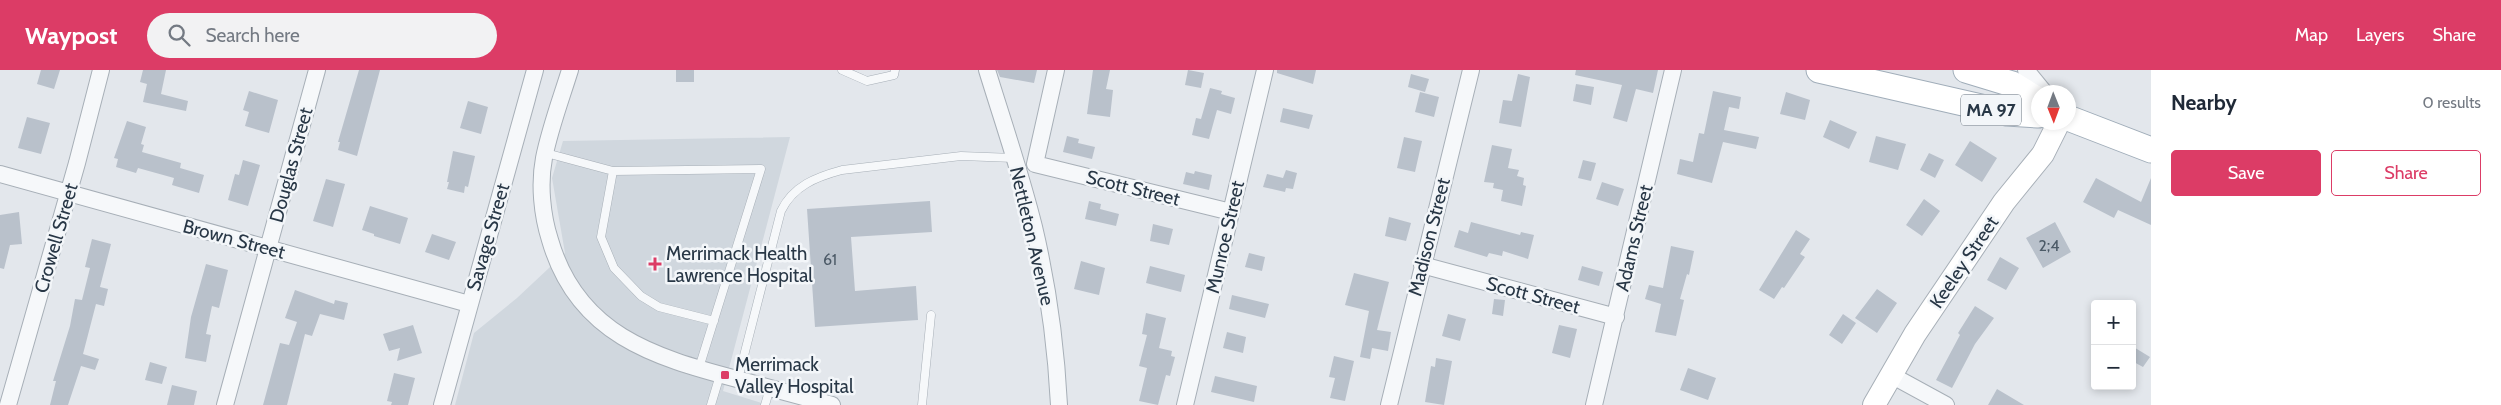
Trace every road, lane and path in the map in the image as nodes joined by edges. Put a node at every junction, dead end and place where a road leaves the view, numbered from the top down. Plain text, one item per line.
1 (101, 70) edge
2 (317, 70) edge
3 (535, 70) edge
4 (570, 70) edge
5 (842, 70) edge
6 (895, 70) edge
7 (987, 70) edge
8 (1056, 70) edge
9 (1264, 70) edge
10 (1471, 70) edge
11 (1673, 70) edge
12 (1819, 70) edge
13 (1966, 70) edge
14 (2026, 70) edge
15 (2038, 85) edge
16 (2031, 96) edge
17 (2031, 115) edge
18 (2076, 121) edge
19 (2055, 130) edge
20 (2151, 150) edge
21 (546, 153) junction
22 (1014, 158) junction
23 (613, 171) junction
24 (0, 174) edge
25 (69, 193) junction
26 (1231, 212) junction
27 (268, 248) junction
28 (1422, 265) junction
29 (469, 304) junction
30 (932, 315) dead end
31 (1616, 317) junction
32 (714, 321) junction
33 (699, 368) junction
34 (720, 375) junction
35 (1891, 375) junction
36 (738, 380) junction
37 (770, 388) junction
38 (8, 405) edge
39 (225, 405) edge
40 (442, 405) edge
41 (711, 405) edge
42 (765, 405) edge
43 (832, 405) edge
44 (922, 405) edge
45 (1059, 405) edge
46 (1185, 405) edge
47 (1389, 405) edge
48 (1594, 405) edge
49 (1874, 405) edge
50 (1946, 405) edge

1 - 25 street, Crowell Street
2 - 27 street, Douglas Street
3 - 29 street, Savage Street
4 - 21 street
5 - 6 lane
7 - 22 street, Nettleton Avenue
8 - 26 street, Scott Street
9 - 26 street, Munroe Street
10 - 28 street, Madison Street
11 - 31 street, Adams Street
12 - 17 main road, MA 97
13 - 16 main road, MA 97
14 - 15 street
18 - 20 main road
19 - 35 street, Keeley Street
21 - 23 lane
21 - 33 street
22 - 36 lane
22 - 45 street, Nettleton Avenue
23 - 32 lane
23 - 32 lane
24 - 25 street, Brown Street
25 - 27 street, Brown Street
25 - 38 street, Crowell Street
26 - 46 street, Munroe Street
27 - 29 street, Brown Street
27 - 39 street, Douglas Street
28 - 31 street, Scott Street
28 - 47 street, Madison Street
29 - 40 street, Savage Street
30 - 44 lane
31 - 48 street, Adams Street
32 - 33 lane
33 - 34 street
34 - 36 street
34 - 41 lane
35 - 49 street, Keeley Street
35 - 50 street
36 - 37 street
37 - 42 lane
37 - 43 street

